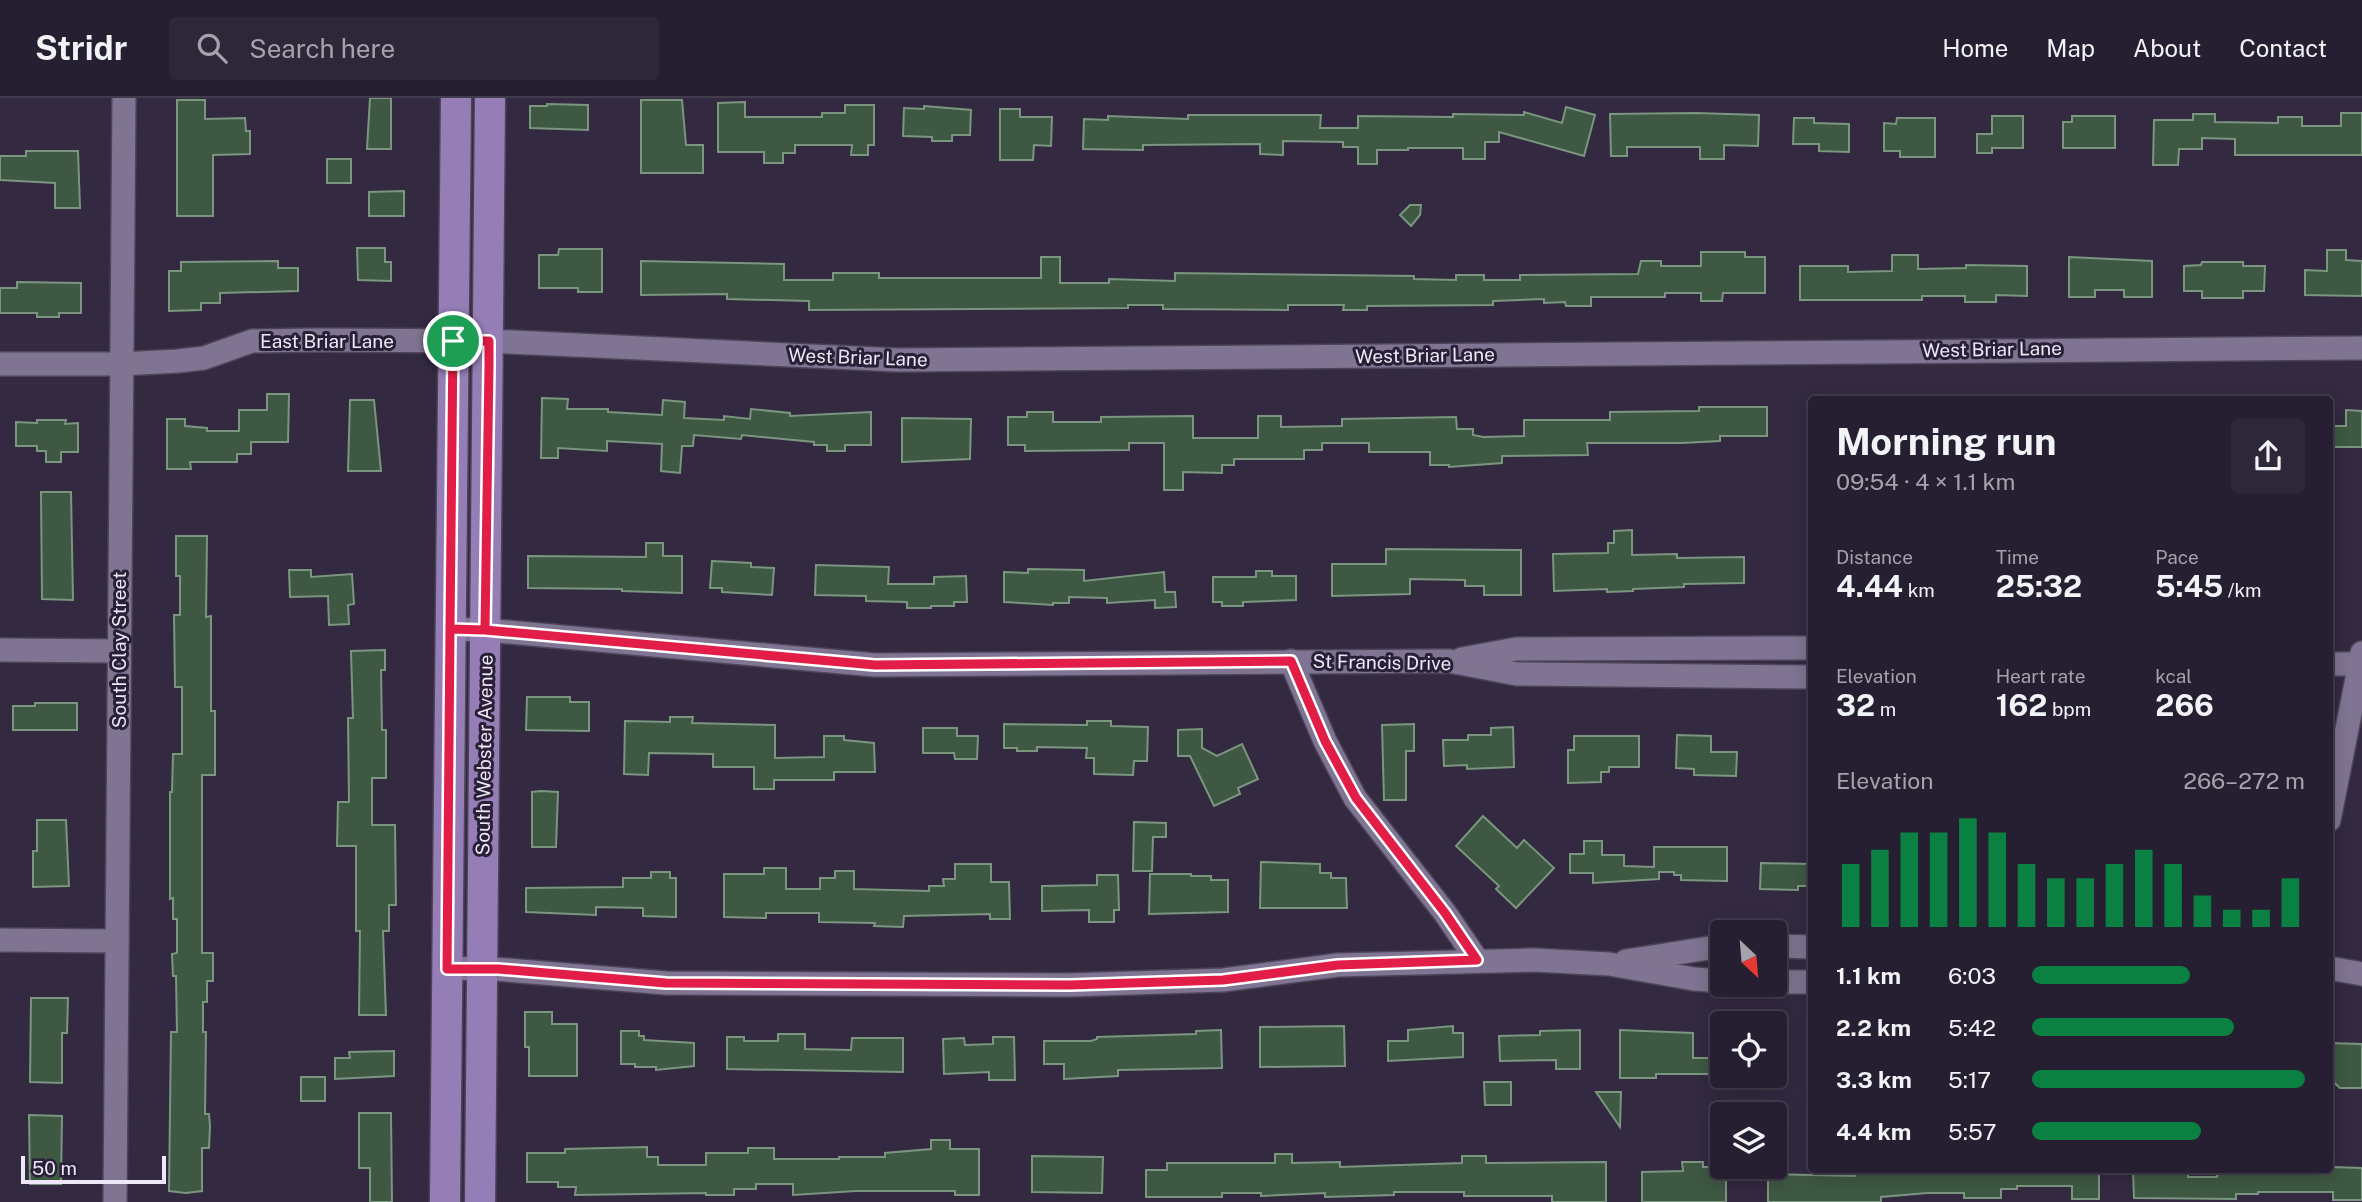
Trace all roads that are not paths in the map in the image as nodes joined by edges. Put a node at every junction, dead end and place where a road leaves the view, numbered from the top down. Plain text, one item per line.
1 (124, 98) edge
2 (456, 98) edge
3 (490, 98) edge
4 (453, 341) junction
5 (489, 341) junction
6 (2362, 348) edge
7 (0, 364) edge
8 (122, 365) junction
9 (450, 629) junction
10 (485, 630) junction
11 (1808, 648) edge
12 (0, 650) edge
13 (120, 651) junction
14 (2361, 658) edge
15 (1291, 661) junction
16 (1449, 661) junction
17 (2333, 663) edge
18 (1808, 677) edge
19 (2333, 800) edge
20 (0, 940) edge
21 (117, 941) junction
22 (1787, 946) edge
23 (1808, 947) edge
24 (1710, 948) edge
25 (1477, 960) junction
26 (1609, 964) junction
27 (482, 968) junction
28 (447, 969) junction
29 (2333, 969) edge
30 (2362, 974) edge
31 (1710, 980) edge
32 (1787, 982) edge
33 (1808, 982) edge
34 (115, 1202) edge
35 (445, 1202) edge
36 (480, 1202) edge

1 - 8 street, South Clay Street
2 - 4 main road, South Webster Avenue
3 - 5 main road, South Webster Avenue
4 - 5 street, East Briar Lane
4 - 8 street, East Briar Lane
4 - 9 main road, South Webster Avenue
5 - 6 street, West Briar Lane
5 - 10 main road, South Webster Avenue
7 - 8 street, East Briar Lane
8 - 13 street, South Clay Street
9 - 10 street, St Francis Drive
9 - 28 main road, South Webster Avenue
10 - 15 street, St Francis Drive
10 - 27 main road, South Webster Avenue
11 - 16 street
12 - 13 street
13 - 21 street, South Clay Street
14 - 17 street
14 - 19 street
15 - 16 street, St Francis Drive
15 - 25 street
16 - 18 street, St Francis Drive
20 - 21 street
21 - 34 street, South Clay Street
22 - 23 street
24 - 26 street
25 - 26 street
25 - 27 street
26 - 31 street
27 - 28 street
27 - 36 main road, South Webster Avenue
28 - 35 main road, South Webster Avenue
29 - 30 street
32 - 33 street

